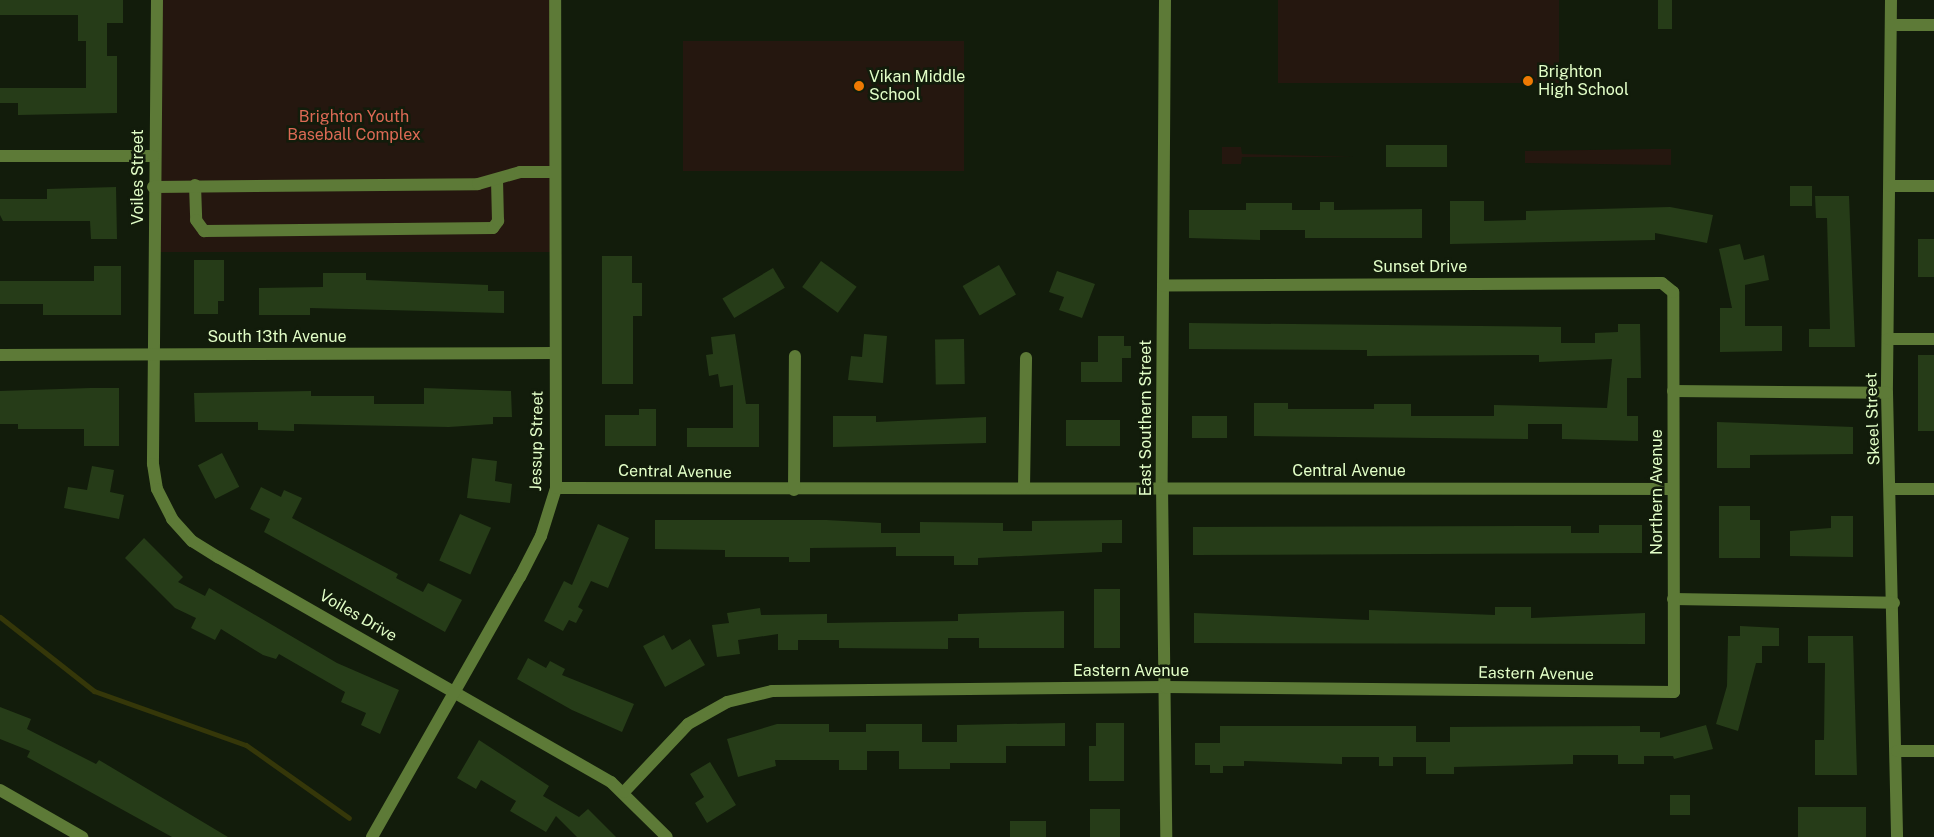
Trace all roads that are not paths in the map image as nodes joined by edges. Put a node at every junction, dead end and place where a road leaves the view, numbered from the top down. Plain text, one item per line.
1 (157, 0) edge
2 (555, 0) edge
3 (1165, 0) edge
4 (1891, 0) edge
5 (1891, 25) junction
6 (1934, 25) edge
7 (0, 156) edge
8 (153, 156) junction
9 (554, 172) junction
10 (497, 180) junction
11 (195, 185) junction
12 (1890, 186) junction
13 (1934, 186) edge
14 (153, 187) junction
15 (1162, 286) junction
16 (1674, 292) joint
17 (1888, 339) junction
18 (1934, 339) edge
19 (555, 353) junction
20 (154, 354) junction
21 (0, 355) edge
22 (795, 356) dead end
23 (1026, 358) dead end
24 (1673, 390) junction
25 (1887, 393) junction
26 (1162, 486) junction
27 (556, 488) junction
28 (1024, 488) junction
29 (1673, 489) junction
30 (1892, 489) junction
31 (1934, 489) edge
32 (794, 490) junction
33 (1674, 599) junction
34 (1894, 603) junction
35 (1164, 686) junction
36 (455, 690) junction
37 (1674, 692) joint
38 (1897, 751) junction
39 (1934, 751) edge
40 (0, 790) edge
41 (624, 792) junction
42 (82, 837) edge
43 (372, 837) edge
44 (667, 837) edge
45 (1166, 837) edge
46 (1897, 837) edge

1 - 8 street, Voiles Street
2 - 9 street, Jessup Street
3 - 15 street, East Southern Street
4 - 5 street, Skeel Street
5 - 6 street
5 - 12 street, Skeel Street
7 - 8 street
8 - 14 street, Voiles Street
9 - 10 street
9 - 19 street, Jessup Street
10 - 11 street
10 - 11 street
11 - 14 street
12 - 13 street
12 - 17 street, Skeel Street
14 - 20 street, Voiles Street
15 - 16 street, Sunset Drive
15 - 26 street, East Southern Street
16 - 24 street, Northern Avenue
17 - 18 street
17 - 25 street, Skeel Street
19 - 20 street, South 13th Avenue
19 - 27 street, Jessup Street
20 - 21 street, South 13th Avenue
20 - 36 street, Voiles Drive
22 - 32 street
23 - 28 street
24 - 25 street
24 - 29 street, Northern Avenue
25 - 30 street, Skeel Street
26 - 28 street, Central Avenue
26 - 29 street, Central Avenue
26 - 35 street, East Southern Street
27 - 32 street, Central Avenue
27 - 36 street, Jessup Street
28 - 32 street, Central Avenue
29 - 33 street, Northern Avenue
30 - 31 street
30 - 34 street, Skeel Street
33 - 34 street
33 - 37 street, Northern Avenue
34 - 38 street, Skeel Street
35 - 37 street, Eastern Avenue
35 - 41 street, Eastern Avenue
35 - 45 street, East Southern Street
36 - 41 street, Voiles Drive
36 - 43 street, Jessup Street
38 - 39 street
38 - 46 street, Skeel Street
40 - 42 street
41 - 44 street, Voiles Drive

